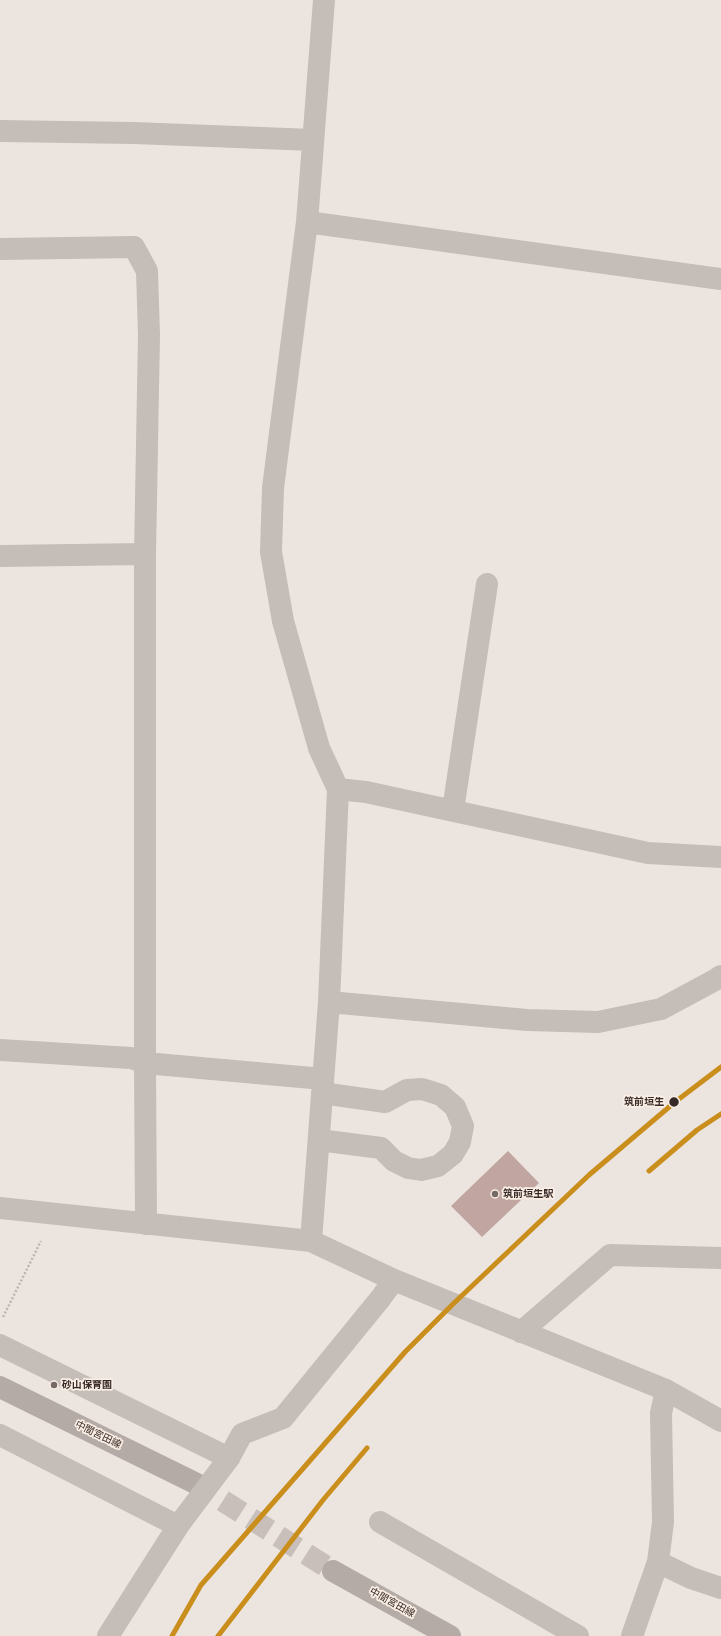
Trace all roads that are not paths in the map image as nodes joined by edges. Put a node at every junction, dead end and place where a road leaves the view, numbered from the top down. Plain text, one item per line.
1 (324, 0) edge
2 (0, 131) edge
3 (313, 140) junction
4 (307, 222) junction
5 (0, 249) edge
6 (721, 279) edge
7 (146, 554) junction
8 (0, 556) edge
9 (487, 584) dead end
10 (338, 790) junction
11 (453, 810) junction
12 (721, 857) edge
13 (721, 976) edge
14 (329, 1002) junction
15 (0, 1050) edge
16 (146, 1063) junction
17 (323, 1086) junction
18 (319, 1140) junction
19 (0, 1208) edge
20 (146, 1224) junction
21 (311, 1241) junction
22 (721, 1258) edge
23 (394, 1280) junction
24 (521, 1332) junction
25 (0, 1345) edge
26 (0, 1387) edge
27 (666, 1390) junction
28 (721, 1421) edge
29 (0, 1435) edge
30 (229, 1458) junction
31 (195, 1483) tunnel mouth
32 (380, 1522) dead end
33 (178, 1526) junction
34 (658, 1562) junction
35 (333, 1571) tunnel mouth
36 (721, 1588) edge
37 (108, 1636) edge
38 (450, 1636) edge
39 (578, 1636) edge
40 (632, 1636) edge

1 - 3 street
2 - 3 street
3 - 4 street
4 - 6 street
4 - 10 street
5 - 7 street
7 - 8 street
7 - 16 street
9 - 11 street
10 - 11 street
10 - 14 street
11 - 12 street
13 - 14 street
14 - 17 street
15 - 16 street
16 - 17 street
16 - 20 street
17 - 18 street
17 - 18 street
18 - 21 street
19 - 20 street
20 - 21 street
21 - 23 street
22 - 24 street
23 - 24 street
23 - 30 street
24 - 27 street
25 - 30 street
26 - 31 main road, 中間宮田線
27 - 28 street
27 - 34 street
29 - 33 street
30 - 33 street, bridge
32 - 39 street
33 - 37 street
34 - 36 street
34 - 40 street
35 - 38 main road, 中間宮田線

